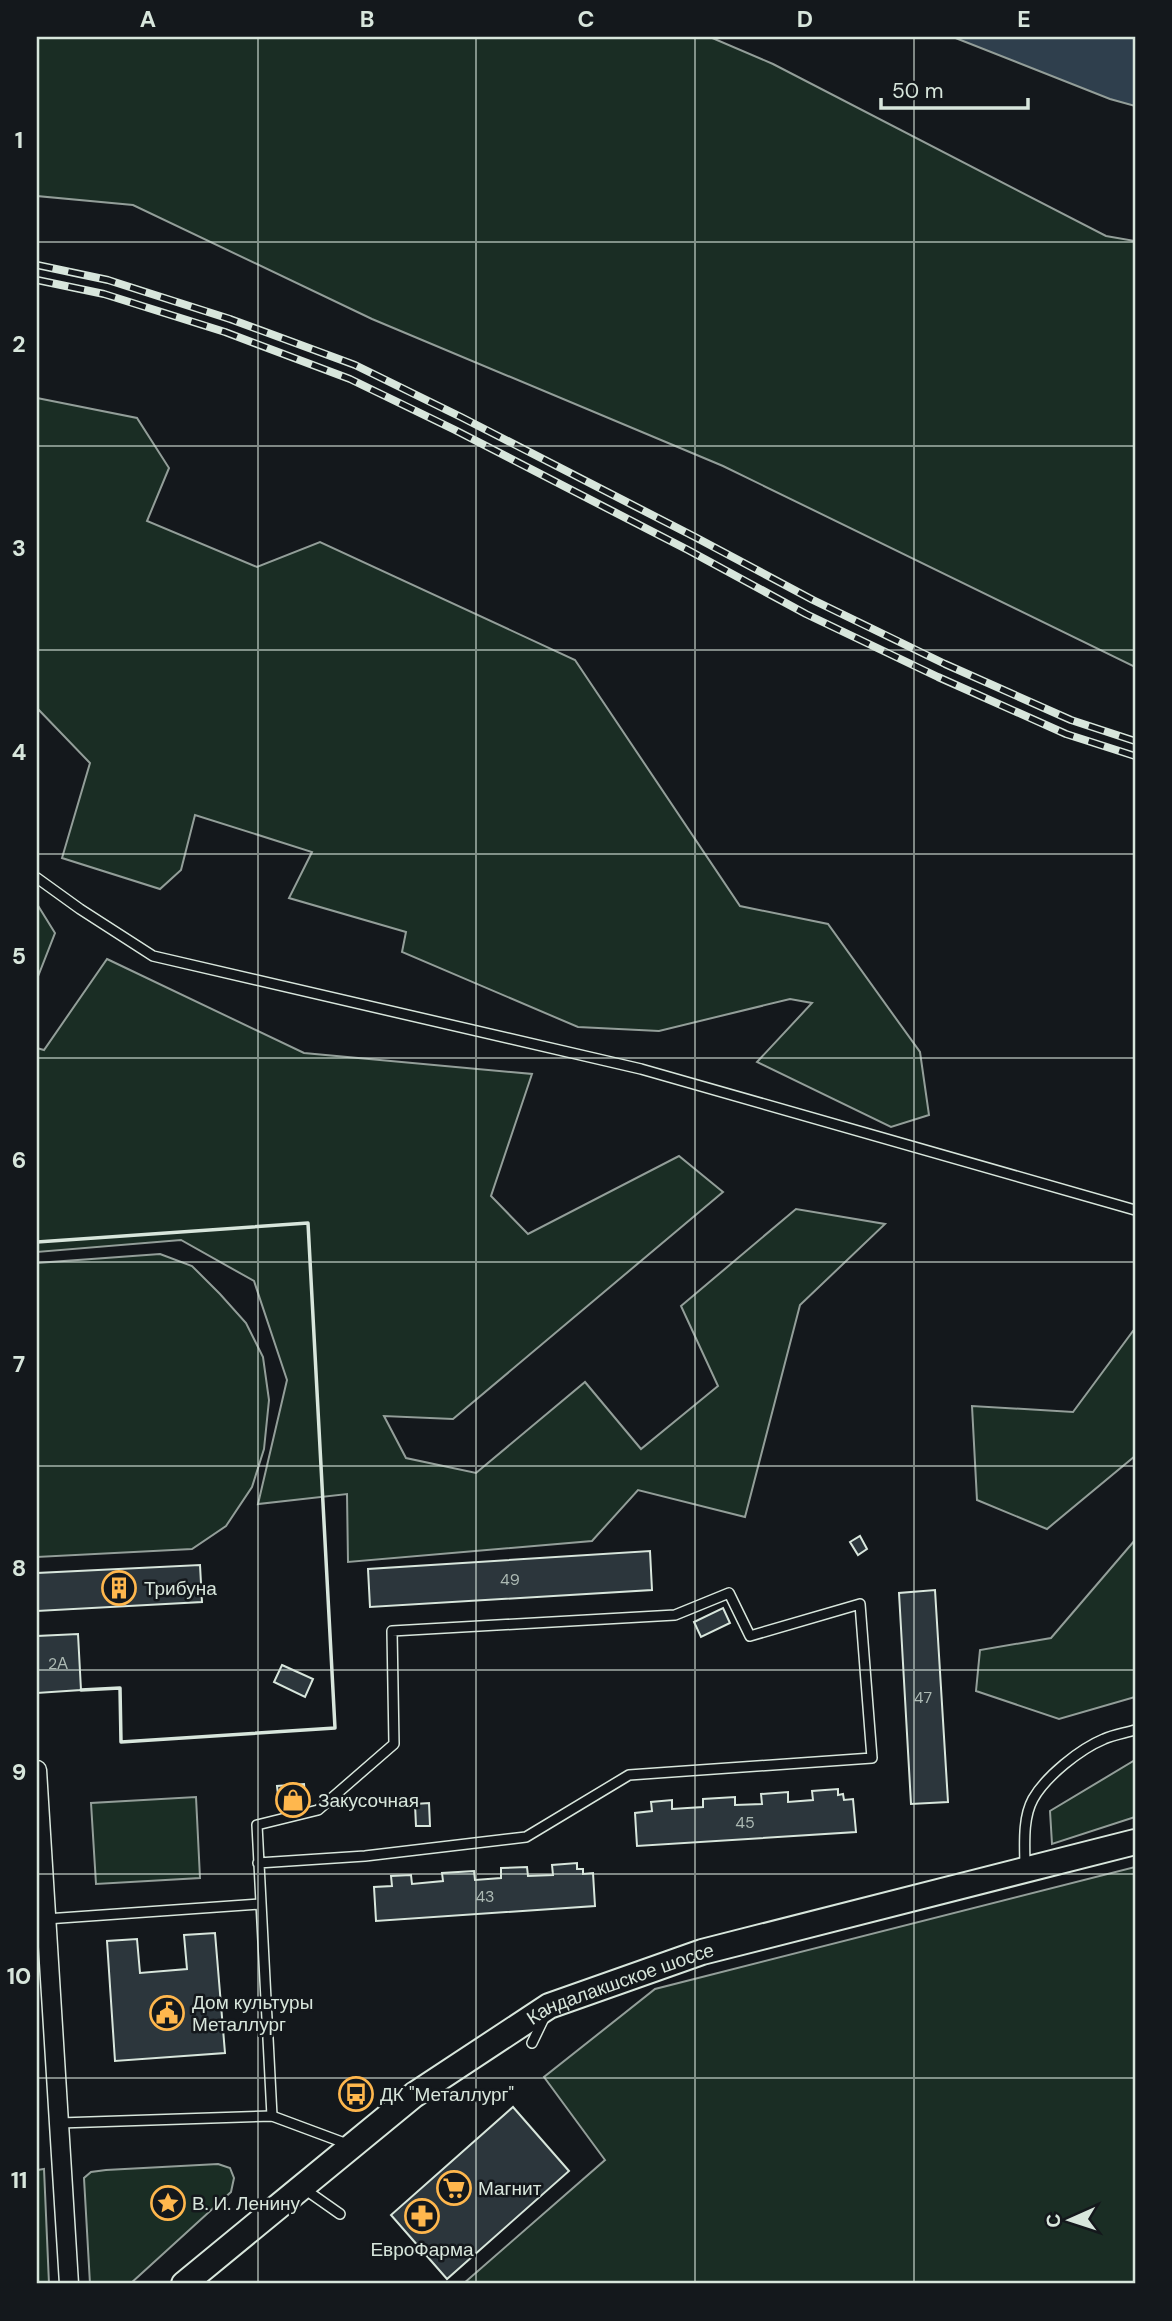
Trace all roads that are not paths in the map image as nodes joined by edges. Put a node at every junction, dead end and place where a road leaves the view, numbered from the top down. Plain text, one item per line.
1 (37, 878) edge
2 (1135, 1210) edge
3 (1135, 1730) edge
4 (37, 1770) edge
5 (1135, 1842) edge
6 (258, 1863) junction
7 (1025, 1870) junction
8 (260, 1903) junction
9 (46, 1919) junction
10 (549, 2006) junction
11 (532, 2043) dead end
12 (272, 2116) junction
13 (60, 2123) junction
14 (352, 2146) junction
15 (302, 2188) junction
16 (340, 2214) dead end
17 (69, 2284) edge
18 (184, 2284) edge

1 - 2 lane
3 - 7 lane
4 - 9 street
5 - 7 main road, Кандалакшское шоссе
6 - 6 lane
6 - 8 lane
7 - 10 main road, Кандалакшское шоссе
8 - 9 lane
8 - 12 lane
9 - 13 street
10 - 11 lane
10 - 14 main road, Кандалакшское шоссе
12 - 13 lane
12 - 14 lane
13 - 17 street
14 - 15 main road, Кандалакшское шоссе
15 - 16 lane
15 - 18 main road, Кандалакшское шоссе

